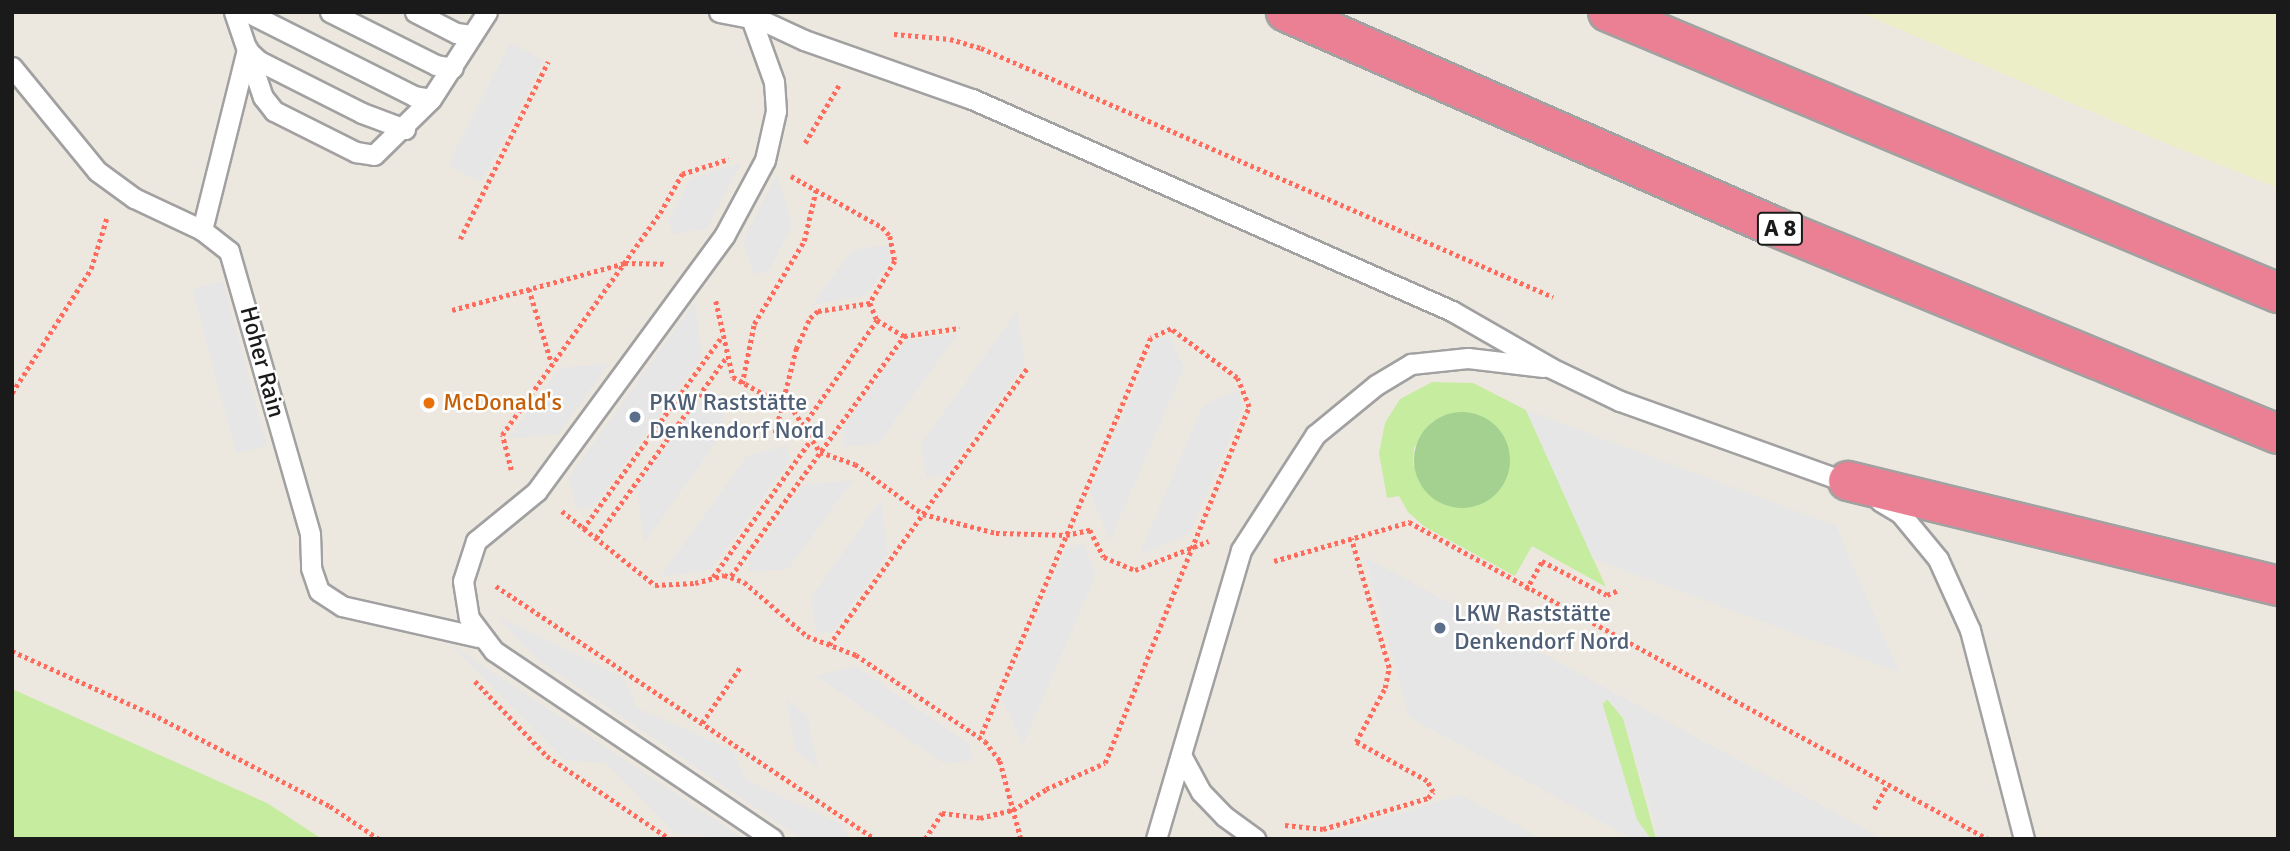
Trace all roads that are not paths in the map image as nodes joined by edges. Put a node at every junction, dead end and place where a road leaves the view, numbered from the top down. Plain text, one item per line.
1 (234, 12) edge
2 (247, 12) edge
3 (487, 12) edge
4 (505, 12) edge
5 (719, 12) edge
6 (1286, 12) edge
7 (1608, 12) edge
8 (418, 14) edge
9 (336, 15) edge
10 (748, 15) edge
11 (474, 32) junction
12 (247, 49) junction
13 (12, 67) edge
14 (453, 68) junction
15 (431, 99) junction
16 (405, 129) junction
17 (202, 230) junction
18 (2278, 293) edge
19 (1550, 368) junction
20 (2278, 434) edge
21 (1848, 481) junction
22 (2278, 586) edge
23 (479, 637) junction
24 (1181, 755) junction
25 (773, 839) edge
26 (1156, 839) edge
27 (1256, 839) edge
28 (2024, 839) edge

1 - 12 lane
2 - 15 lane
3 - 11 lane
4 - 11 lane
5 - 10 lane
6 - 20 highway, A 8
7 - 18 highway
8 - 11 lane
9 - 14 lane
10 - 19 lane
10 - 23 lane
11 - 14 lane
12 - 16 lane
12 - 16 lane
12 - 17 lane
13 - 17 lane, Hoher Rain
14 - 15 lane
15 - 16 lane
17 - 23 lane, Hoher Rain
19 - 21 lane
19 - 24 lane
21 - 22 highway
21 - 28 lane
23 - 25 lane
24 - 26 lane
24 - 27 lane

